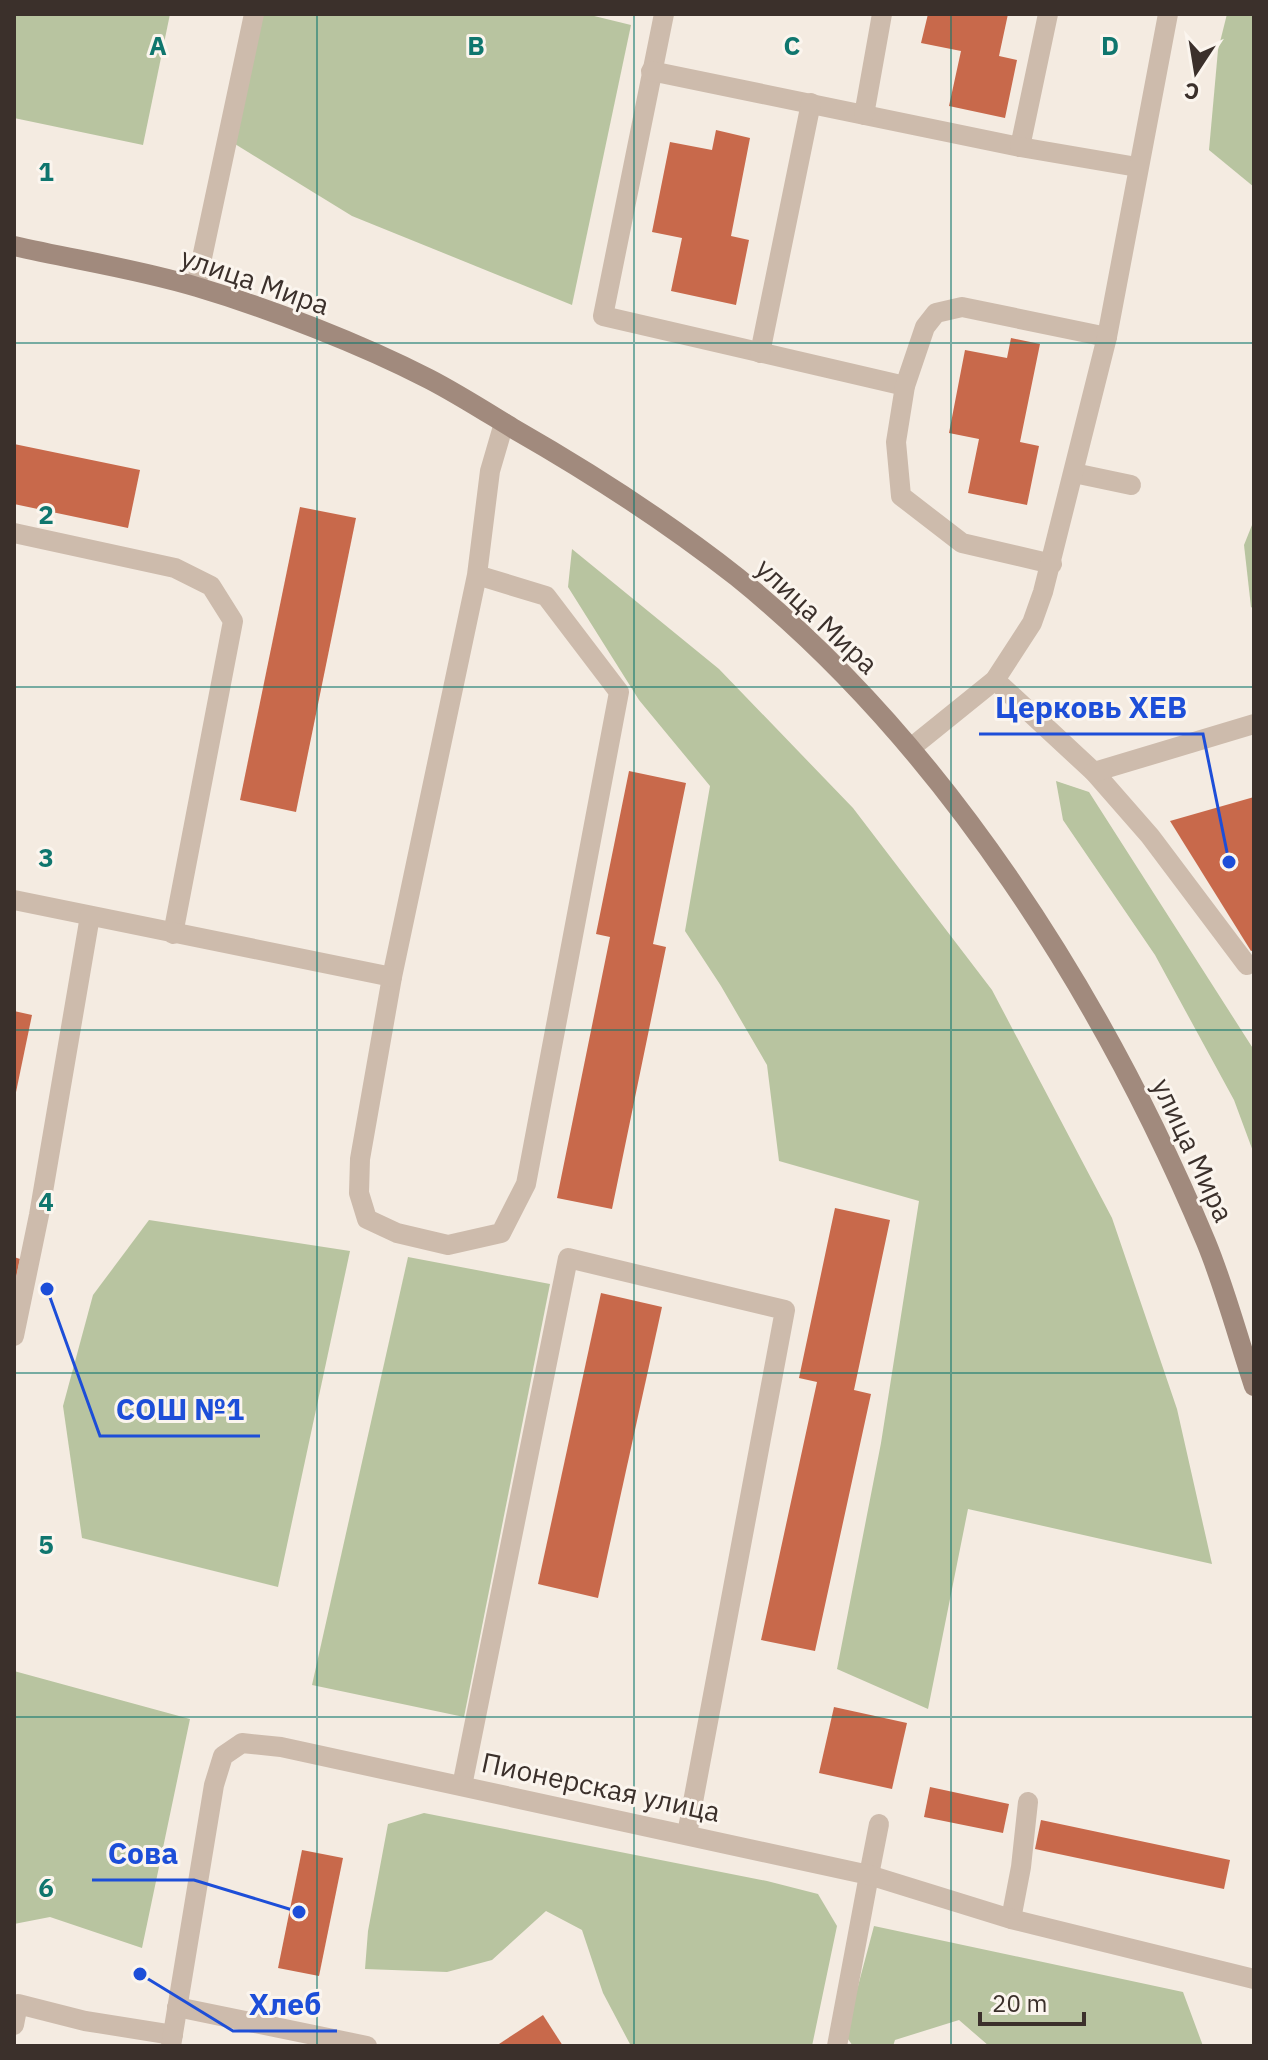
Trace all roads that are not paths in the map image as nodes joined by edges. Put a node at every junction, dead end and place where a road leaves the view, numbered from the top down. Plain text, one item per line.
1 (254, 14) edge
2 (664, 14) edge
3 (882, 14) edge
4 (1048, 14) edge
5 (1168, 14) edge
6 (651, 71) junction
7 (811, 103) junction
8 (864, 115) junction
9 (1020, 147) junction
10 (1137, 167) junction
11 (14, 246) edge
12 (196, 286) junction
13 (1107, 337) junction
14 (760, 353) junction
15 (905, 386) junction
16 (504, 423) junction
17 (1074, 473) junction
18 (1131, 485) dead end
19 (14, 533) edge
20 (1052, 564) junction
21 (477, 575) junction
22 (995, 680) junction
23 (1254, 724) edge
24 (912, 747) junction
25 (1094, 772) junction
26 (14, 900) edge
27 (90, 916) junction
28 (173, 934) junction
29 (1247, 965) dead end
30 (392, 977) junction
31 (14, 1336) edge
32 (1254, 1386) edge
33 (462, 1786) junction
34 (1028, 1802) dead end
35 (879, 1824) dead end
36 (687, 1834) junction
37 (869, 1875) junction
38 (1011, 1919) junction
39 (1254, 1979) edge
40 (177, 2007) junction
41 (14, 2025) edge
42 (172, 2040) edge
43 (367, 2046) edge
44 (837, 2046) edge

1 - 12 street
2 - 6 street
3 - 8 street
4 - 9 street
5 - 10 street
6 - 7 street
6 - 14 street
7 - 8 street
7 - 14 street
8 - 9 street
9 - 10 street
10 - 13 street
11 - 12 main road, улица Мира
12 - 16 main road, улица Мира
13 - 15 street
13 - 17 street
14 - 15 street
15 - 20 street
16 - 21 street
16 - 24 main road, улица Мира
17 - 18 street
17 - 20 street
19 - 28 street
20 - 22 street
21 - 30 street
21 - 30 street
22 - 24 street
22 - 25 street
23 - 25 street
24 - 32 main road, улица Мира
25 - 29 street
26 - 27 street
27 - 28 street
27 - 31 street
28 - 30 street
33 - 36 street, Пионерская улица
33 - 36 street
33 - 40 street, Пионерская улица
34 - 38 street
35 - 37 street
36 - 37 street, Пионерская улица
37 - 38 street, Пионерская улица
37 - 44 street
38 - 39 street, Пионерская улица
40 - 42 street, Пионерская улица
40 - 43 street
41 - 42 street

